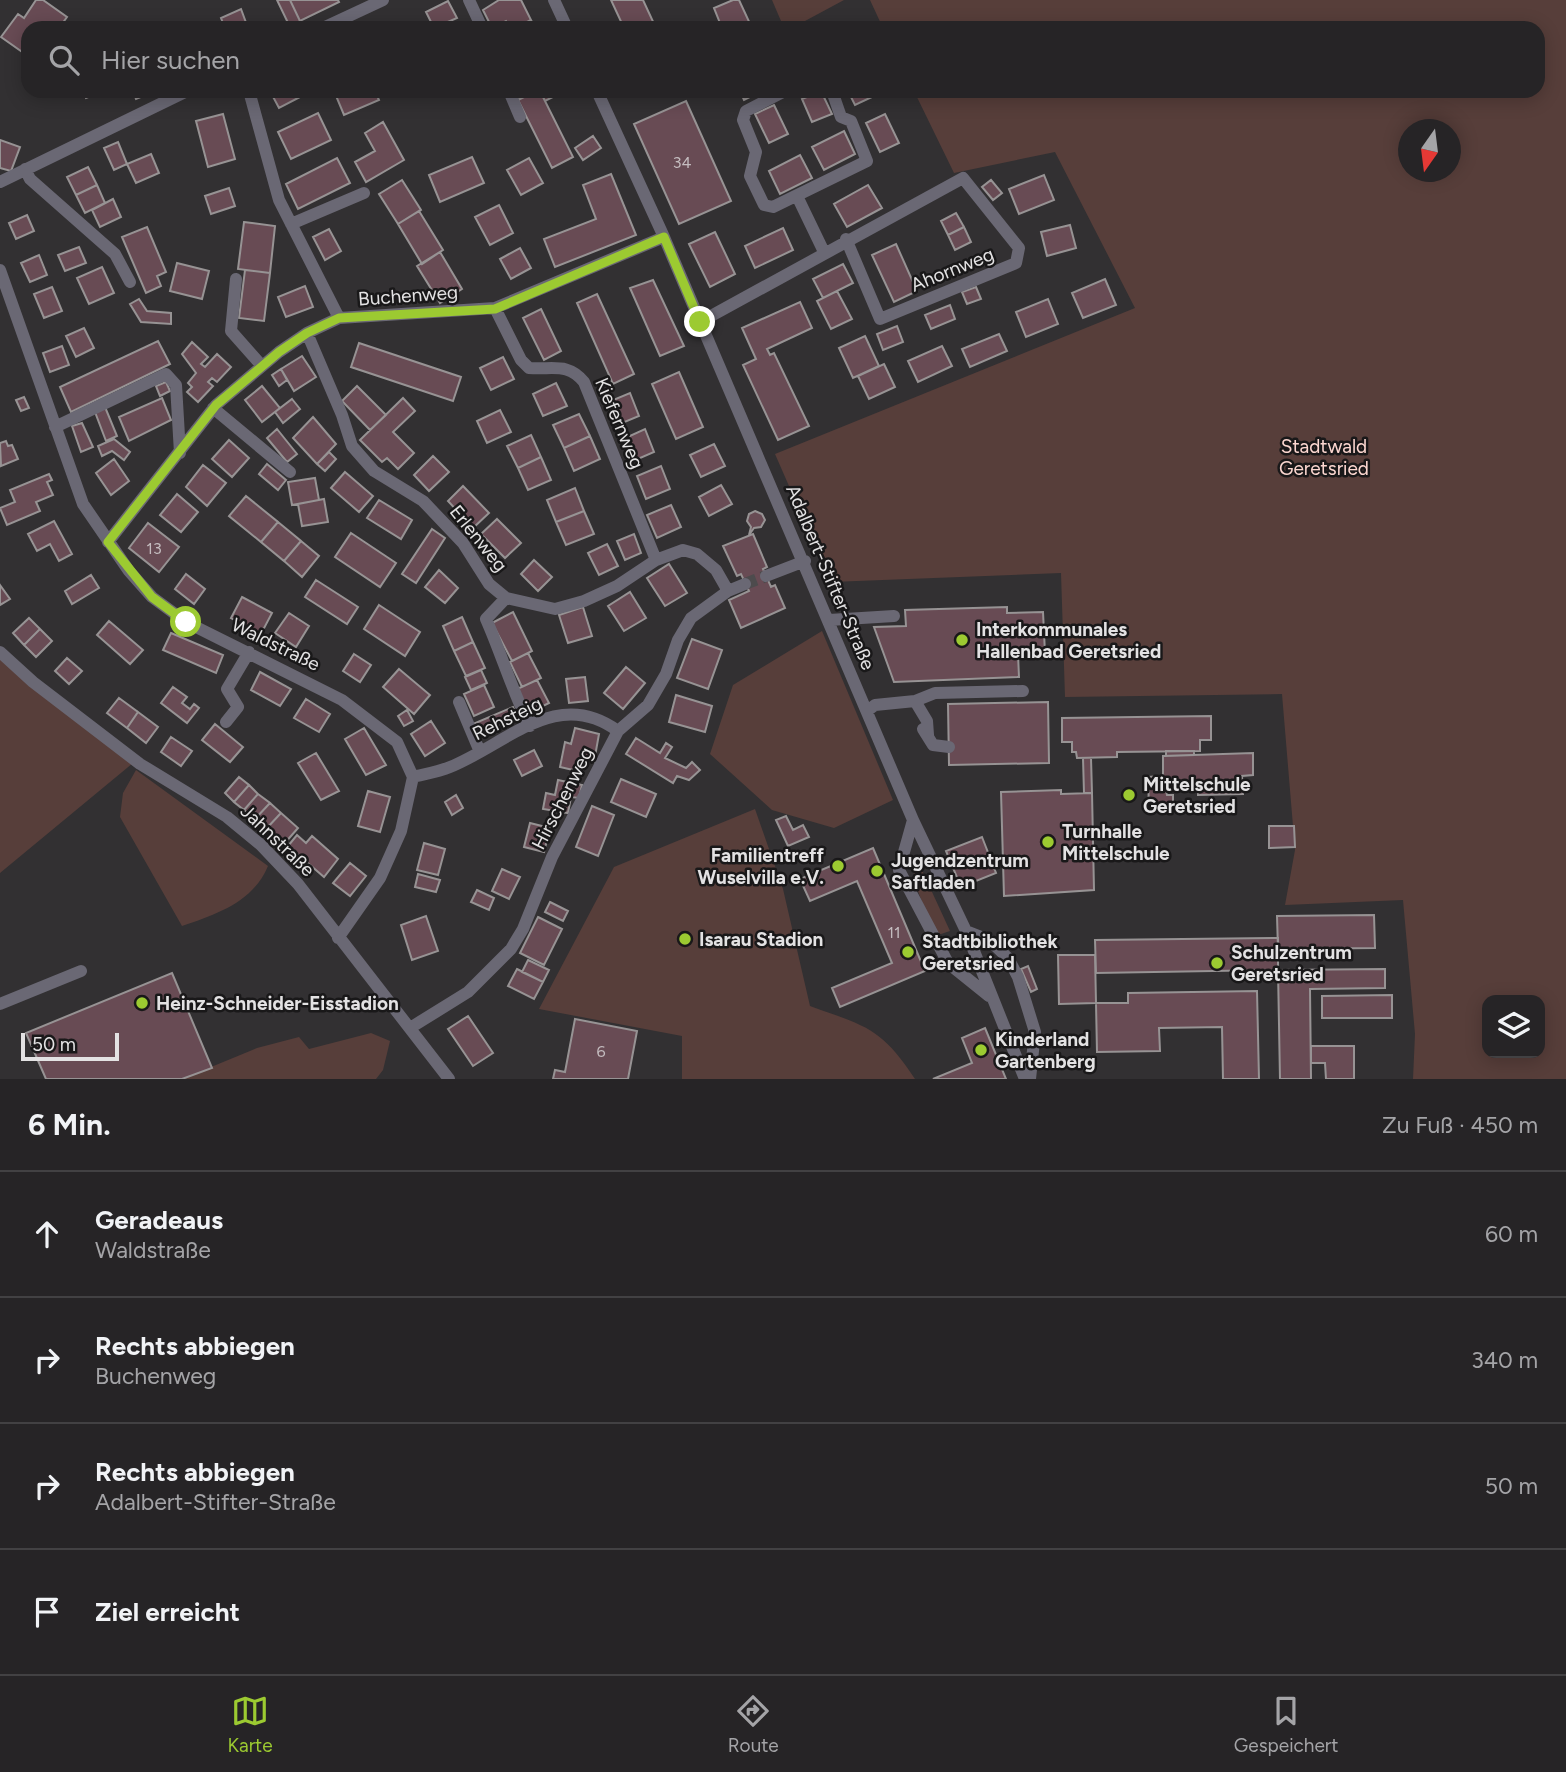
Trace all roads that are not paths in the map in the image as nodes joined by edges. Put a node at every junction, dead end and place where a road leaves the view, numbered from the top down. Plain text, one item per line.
1 (383, 0) edge
2 (469, 0) edge
3 (554, 0) edge
4 (338, 21) edge
5 (478, 21) edge
6 (564, 21) edge
7 (172, 98) edge
8 (251, 98) edge
9 (512, 98) edge
10 (600, 98) edge
11 (771, 98) edge
12 (834, 98) edge
13 (520, 117) dead end
14 (25, 169) junction
15 (0, 182) edge
16 (364, 193) dead end
17 (797, 196) junction
18 (291, 224) junction
19 (664, 237) junction
20 (846, 239) junction
21 (824, 251) junction
22 (0, 270) edge
23 (236, 279) dead end
24 (130, 282) dead end
25 (495, 309) junction
26 (339, 318) junction
27 (700, 322) junction
28 (307, 333) junction
29 (262, 366) junction
30 (213, 408) junction
31 (55, 427) junction
32 (180, 453) junction
33 (289, 472) dead end
34 (108, 542) junction
35 (656, 560) junction
36 (805, 561) junction
37 (766, 576) tunnel mouth
38 (746, 584) tunnel mouth
39 (728, 591) junction
40 (506, 598) junction
41 (894, 616) dead end
42 (829, 620) junction
43 (0, 652) edge
44 (249, 652) junction
45 (1023, 691) dead end
46 (459, 702) dead end
47 (917, 707) junction
48 (867, 711) junction
49 (226, 722) dead end
50 (530, 726) junction
51 (618, 731) junction
52 (949, 747) dead end
53 (480, 752) junction
54 (413, 776) junction
55 (913, 820) junction
56 (966, 931) junction
57 (338, 938) junction
58 (81, 971) dead end
59 (989, 996) junction
60 (0, 1004) edge
61 (410, 1028) junction
62 (449, 1079) edge
63 (1028, 1079) edge

1 - 4 street
2 - 5 street
3 - 6 street
7 - 14 street
8 - 18 street
9 - 13 street
10 - 19 street, Adalbert-Stifter-Straße
11 - 17 street
12 - 17 street
14 - 15 street
14 - 24 street
16 - 18 street
17 - 21 street
18 - 26 street
19 - 25 street, Buchenweg
19 - 27 street, Adalbert-Stifter-Straße
20 - 20 street, Ahornweg
20 - 21 street, Ahornweg
21 - 27 street, Ahornweg
22 - 31 street, Waldstraße
23 - 29 street
25 - 26 street, Buchenweg
25 - 35 street, Kiefernweg
26 - 28 street, Buchenweg
27 - 36 street, Adalbert-Stifter-Straße
28 - 29 street, Buchenweg
28 - 40 street, Erlenweg
29 - 30 street, Buchenweg
30 - 32 street, Buchenweg
30 - 33 street
31 - 32 street
31 - 34 street, Waldstraße
32 - 34 street, Buchenweg
34 - 44 street, Waldstraße
35 - 39 street, Erlenweg
35 - 40 street, Erlenweg
36 - 37 street
36 - 42 street, Adalbert-Stifter-Straße
38 - 39 street, Hirschenweg
39 - 51 street, Hirschenweg
40 - 50 street
41 - 42 street
42 - 48 street, Adalbert-Stifter-Straße
43 - 57 street, Jahnstraße
44 - 49 street
44 - 54 street, Waldstraße
45 - 47 street
46 - 53 street
47 - 48 street
47 - 52 street
48 - 55 street, Adalbert-Stifter-Straße
50 - 51 street, Rehsteig
50 - 53 street, Rehsteig
51 - 61 street, Hirschenweg
53 - 54 street, Rehsteig
54 - 57 street
55 - 56 street, Adalbert-Stifter-Straße
55 - 59 street
56 - 59 street, Adalbert-Stifter-Straße
56 - 63 street
57 - 61 street, Jahnstraße
58 - 60 street
59 - 63 street, Adalbert-Stifter-Straße
61 - 62 street, Jahnstraße

